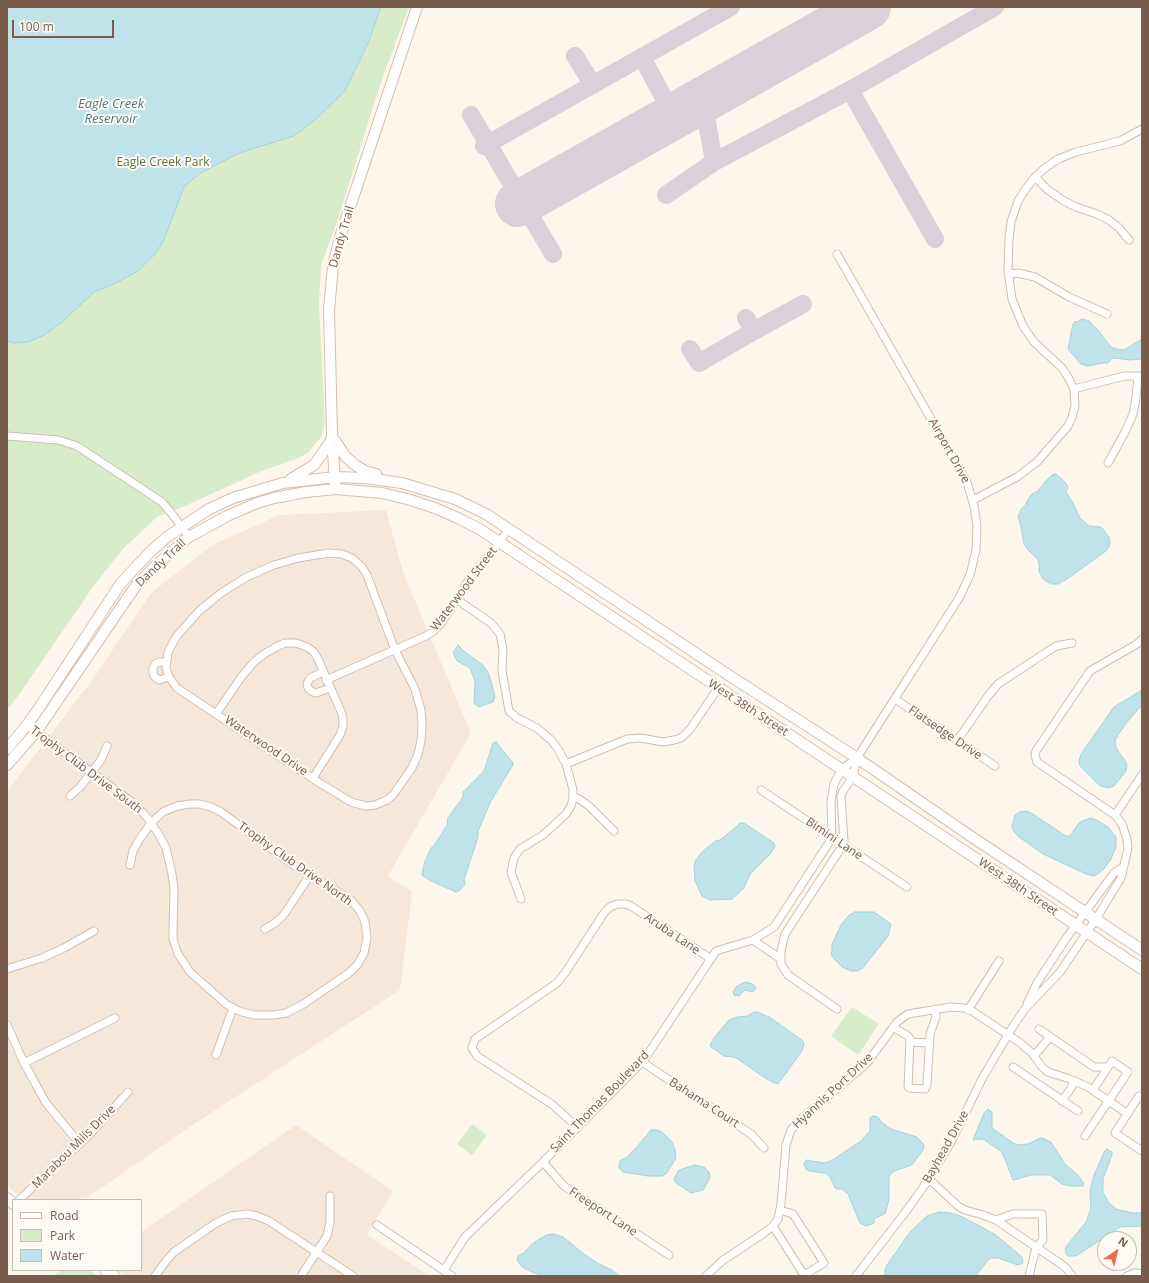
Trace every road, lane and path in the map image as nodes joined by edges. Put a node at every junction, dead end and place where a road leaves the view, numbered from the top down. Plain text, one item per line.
1 (417, 7) edge
2 (1142, 129) edge
3 (1035, 177) junction
4 (1129, 240) dead end
5 (837, 254) dead end
6 (1008, 274) junction
7 (1107, 314) dead end
8 (1140, 376) edge
9 (1074, 389) junction
10 (7, 436) edge
11 (332, 438) junction
12 (1108, 463) dead end
13 (335, 477) junction
14 (283, 483) junction
15 (402, 483) junction
16 (336, 489) junction
17 (973, 500) junction
18 (181, 527) junction
19 (509, 529) junction
20 (189, 538) junction
21 (500, 543) junction
22 (456, 599) junction
23 (1142, 639) edge
24 (1072, 643) dead end
25 (395, 650) junction
26 (166, 662) junction
27 (323, 672) junction
28 (168, 674) junction
29 (326, 680) junction
30 (330, 688) junction
31 (718, 688) junction
32 (895, 699) junction
33 (216, 714) junction
34 (27, 725) junction
35 (36, 732) junction
36 (957, 741) junction
37 (107, 746) dead end
38 (7, 749) edge
39 (856, 758) junction
40 (566, 764) junction
41 (7, 765) edge
42 (995, 766) dead end
43 (842, 769) junction
44 (91, 773) junction
45 (1142, 775) edge
46 (853, 777) junction
47 (312, 778) junction
48 (761, 790) dead end
49 (70, 796) dead end
50 (573, 797) junction
51 (1115, 815) junction
52 (151, 823) junction
53 (614, 832) dead end
54 (832, 838) junction
55 (843, 845) junction
56 (130, 865) dead end
57 (1123, 867) junction
58 (310, 875) junction
59 (907, 887) dead end
60 (521, 899) dead end
61 (1086, 912) junction
62 (1096, 919) junction
63 (1076, 925) junction
64 (774, 927) junction
65 (265, 929) dead end
66 (94, 931) dead end
67 (1086, 932) junction
68 (785, 934) junction
69 (753, 940) junction
70 (1142, 950) edge
71 (711, 959) junction
72 (781, 959) junction
73 (999, 961) dead end
74 (7, 969) edge
75 (353, 969) joint
76 (1142, 969) edge
77 (234, 1008) junction
78 (837, 1009) dead end
79 (936, 1009) junction
80 (968, 1010) junction
81 (1024, 1010) junction
82 (115, 1018) dead end
83 (7, 1025) edge
84 (894, 1027) junction
85 (1039, 1029) dead end
86 (1008, 1034) junction
87 (1050, 1037) junction
88 (910, 1042) junction
89 (929, 1043) junction
90 (216, 1055) dead end
91 (1034, 1056) junction
92 (642, 1062) junction
93 (24, 1063) junction
94 (1013, 1067) dead end
95 (1108, 1067) junction
96 (1074, 1081) junction
97 (1093, 1090) junction
98 (128, 1092) dead end
99 (1142, 1098) edge
100 (1062, 1100) junction
101 (1109, 1101) junction
102 (1078, 1111) dead end
103 (1128, 1114) junction
104 (577, 1127) junction
105 (1085, 1136) dead end
106 (80, 1144) junction
107 (764, 1148) dead end
108 (1142, 1151) edge
109 (543, 1162) junction
110 (929, 1179) junction
111 (330, 1196) dead end
112 (20, 1199) edge
113 (780, 1210) junction
114 (996, 1220) junction
115 (377, 1226) dead end
116 (773, 1226) junction
117 (1036, 1248) junction
118 (317, 1252) junction
119 (669, 1255) dead end
120 (444, 1270) junction
121 (1142, 1274) edge
122 (155, 1276) edge
123 (301, 1276) edge
124 (353, 1276) edge
125 (452, 1276) edge
126 (706, 1276) edge
127 (856, 1276) edge
128 (1029, 1276) edge
129 (1072, 1276) edge
130 (1127, 1276) edge

1 - 11 main road, Dandy Trail
2 - 3 street
3 - 4 street
3 - 6 street
5 - 17 street, Airport Drive
6 - 7 street
6 - 9 street
8 - 9 street
8 - 12 street
9 - 17 street
10 - 18 street
11 - 13 main road, Dandy Trail
11 - 14 main road
11 - 15 main road
13 - 14 main road, Dandy Trail
13 - 15 main road, West 38th Street
13 - 16 main road, Dandy Trail
14 - 18 main road, Dandy Trail
15 - 19 main road, West 38th Street
16 - 20 main road, Dandy Trail
16 - 21 main road, West 38th Street
17 - 32 street, Airport Drive
18 - 20 street
18 - 34 main road, Dandy Trail
19 - 21 street, Waterwood Street
19 - 39 main road, West 38th Street
20 - 35 main road, Dandy Trail
21 - 22 street, Waterwood Street
21 - 31 main road, West 38th Street
22 - 25 street, Waterwood Street
22 - 40 street
23 - 51 street
24 - 36 street
25 - 26 street
25 - 29 street, Waterwood Street
25 - 47 street, Waterwood Drive
26 - 28 street
26 - 28 street
27 - 29 street
27 - 30 street
27 - 33 street
28 - 33 street, Waterwood Drive
29 - 30 street
30 - 47 street
31 - 40 street
31 - 43 main road, West 38th Street
32 - 36 street, Flatsedge Drive
32 - 39 street, Airport Drive
33 - 47 street, Waterwood Drive
34 - 35 street, Trophy Club Drive South
34 - 38 main road, Dandy Trail
35 - 41 main road, Dandy Trail
35 - 44 street, Trophy Club Drive South
36 - 42 street, Flatsedge Drive
37 - 44 street
39 - 43 street
39 - 46 street
39 - 61 main road, West 38th Street
40 - 50 street
43 - 46 main road, West 38th Street
43 - 54 street
44 - 49 street
44 - 52 street, Trophy Club Drive South
45 - 51 street
46 - 55 street
46 - 63 main road, West 38th Street
48 - 54 street, Bimini Lane
50 - 53 street
50 - 60 street
51 - 57 street, Bayhead Drive
52 - 56 street, Trophy Club Drive North
52 - 58 street, Trophy Club Drive North
52 - 77 street, Trophy Club Drive South
54 - 55 street, Bimini Lane
54 - 64 street, Saint Thomas Boulevard
55 - 59 street, Bimini Lane
55 - 68 street
57 - 61 street, Bayhead Drive
57 - 62 street, Bayhead Drive
58 - 65 street
58 - 75 street, Trophy Club Drive North
61 - 62 main road, West 38th Street
61 - 63 street, Bayhead Drive
62 - 67 street, Bayhead Drive
62 - 70 main road, West 38th Street
63 - 67 main road, West 38th Street
63 - 81 street, Bayhead Drive
64 - 68 street
64 - 69 street, Saint Thomas Boulevard
66 - 74 street
67 - 76 main road, West 38th Street
67 - 81 street, Bayhead Drive
68 - 72 street
69 - 71 street, Saint Thomas Boulevard
69 - 72 street
71 - 92 street, Saint Thomas Boulevard
71 - 104 street, Aruba Lane
72 - 78 street
73 - 80 street
75 - 77 street, Trophy Club Drive South
77 - 90 street
79 - 80 street, Hyannis Port Drive
79 - 84 street, Hyannis Port Drive
79 - 89 street
80 - 86 street, Hyannis Port Drive
81 - 86 street, Bayhead Drive
82 - 93 street
83 - 93 street
84 - 88 street
84 - 113 street, Hyannis Port Drive
85 - 87 street
86 - 91 street, Hyannis Port Drive
86 - 110 street, Bayhead Drive
87 - 91 street
87 - 95 street
88 - 89 street
88 - 89 street
91 - 96 street, Hyannis Port Drive
92 - 104 street, Saint Thomas Boulevard
92 - 107 street, Bahama Court
93 - 106 street
94 - 100 street
95 - 97 street
95 - 101 street
96 - 97 street, Hyannis Port Drive
96 - 100 street
97 - 101 street, Hyannis Port Drive
98 - 106 street, Marabou Mills Drive
99 - 103 street
100 - 102 street
101 - 103 street, Hyannis Port Drive
101 - 105 street
103 - 108 street
104 - 109 street, Saint Thomas Boulevard
106 - 112 street, Marabou Mills Drive
109 - 119 street, Freeport Lane
109 - 120 street, Saint Thomas Boulevard
110 - 114 street
110 - 127 street, Bayhead Drive
111 - 118 street
113 - 116 street, Hyannis Port Drive
113 - 116 street
114 - 117 street
114 - 117 street
115 - 120 street
116 - 126 street
117 - 128 street
117 - 129 street
118 - 122 street
118 - 123 street
118 - 124 street
120 - 125 street
121 - 130 street

